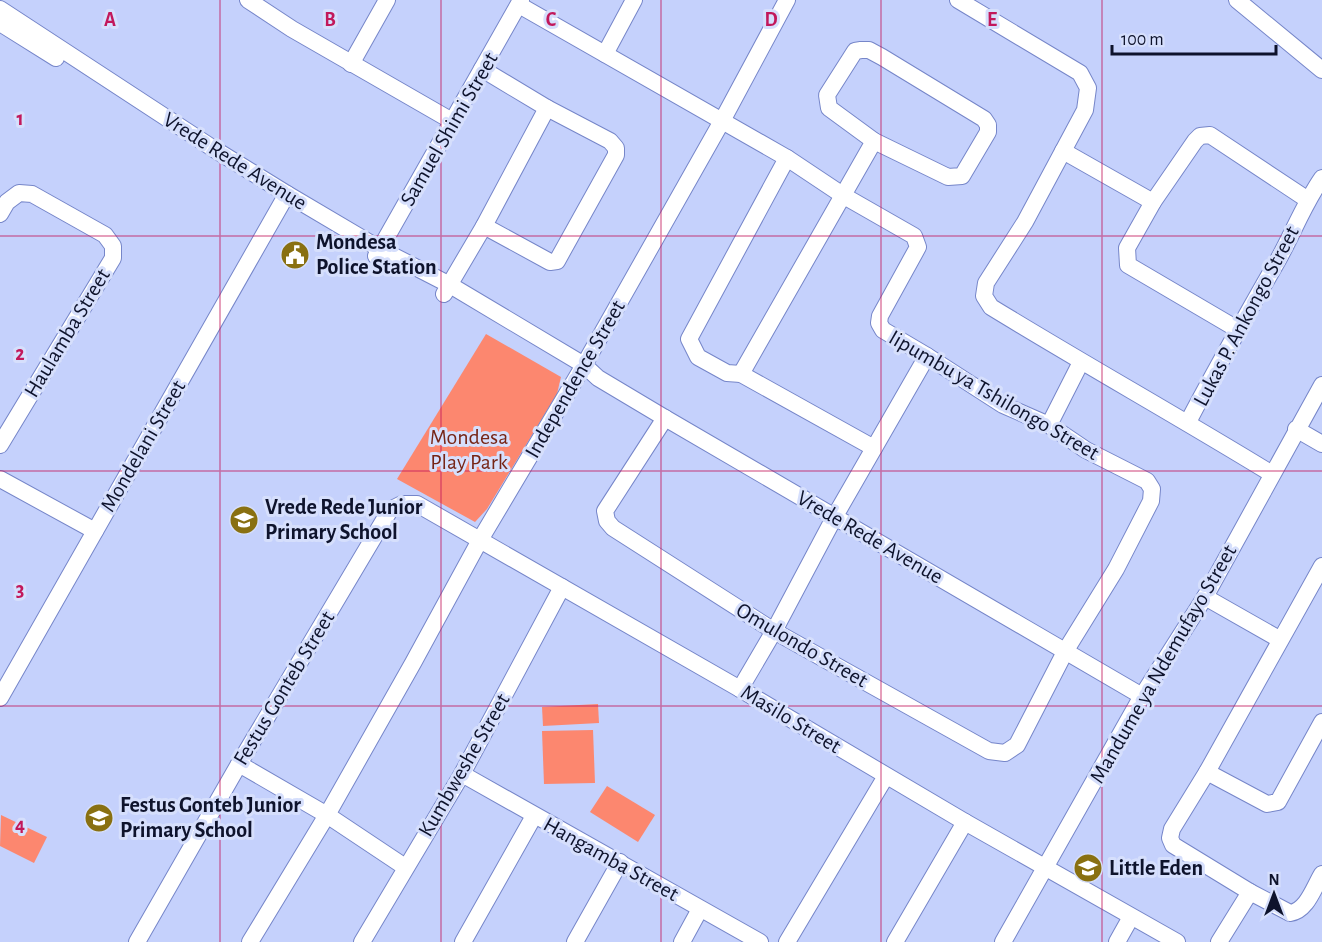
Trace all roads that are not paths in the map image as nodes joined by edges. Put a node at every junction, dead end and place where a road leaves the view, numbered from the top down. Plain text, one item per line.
1 (249, 0) edge
2 (387, 0) edge
3 (634, 0) edge
4 (787, 0) edge
5 (958, 0) edge
6 (1237, 0) edge
7 (520, 2) edge
8 (979, 5) edge
9 (4, 16) edge
10 (605, 54) junction
11 (351, 64) junction
12 (482, 69) junction
13 (1322, 70) edge
14 (547, 108) junction
15 (452, 121) junction
16 (722, 121) junction
17 (874, 141) junction
18 (1063, 151) junction
19 (787, 158) junction
20 (1322, 178) edge
21 (844, 196) junction
22 (285, 198) junction
23 (1308, 200) junction
24 (1153, 202) junction
25 (0, 214) edge
26 (484, 226) junction
27 (378, 253) junction
28 (447, 290) junction
29 (1237, 329) junction
30 (927, 356) junction
31 (1081, 362) junction
32 (581, 369) junction
33 (741, 374) junction
34 (1322, 386) edge
35 (665, 418) junction
36 (1188, 422) junction
37 (1049, 425) junction
38 (1296, 429) junction
39 (1322, 444) edge
40 (0, 445) edge
41 (874, 448) junction
42 (1272, 474) junction
43 (0, 479) edge
44 (402, 504) joint
45 (835, 516) junction
46 (95, 531) junction
47 (480, 540) junction
48 (1322, 566) edge
49 (562, 587) junction
50 (1205, 597) junction
51 (774, 632) junction
52 (1279, 639) junction
53 (1066, 650) junction
54 (740, 689) junction
55 (1142, 696) junction
56 (0, 698) edge
57 (1322, 722) edge
58 (239, 764) junction
59 (1207, 772) junction
60 (462, 774) junction
61 (886, 776) junction
62 (327, 815) junction
63 (534, 816) junction
64 (965, 822) junction
65 (620, 862) junction
66 (405, 867) junction
67 (1046, 867) junction
68 (1322, 874) edge
69 (1250, 892) junction
70 (700, 909) junction
71 (1131, 917) junction
72 (137, 942) edge
73 (250, 942) edge
74 (362, 942) edge
75 (463, 942) edge
76 (575, 942) edge
77 (681, 942) edge
78 (760, 942) edge
79 (787, 942) edge
80 (895, 942) edge
81 (1003, 942) edge
82 (1117, 942) edge
83 (1177, 942) edge
84 (1219, 942) edge

1 - 11 street
2 - 11 street
3 - 10 street
4 - 16 street, Independence Street
5 - 8 street
6 - 13 street
7 - 10 street, Iipumbu ya Tshilongo Street
7 - 12 street, Samuel Shimi Street
8 - 18 street
9 - 22 street, Vrede Rede Avenue
10 - 16 street, Iipumbu ya Tshilongo Street
11 - 15 street
12 - 14 street
12 - 15 street, Samuel Shimi Street
14 - 26 street
14 - 26 street
15 - 27 street, Samuel Shimi Street
16 - 19 street, Iipumbu ya Tshilongo Street
16 - 32 street, Independence Street
17 - 17 street
17 - 21 street
18 - 24 street
18 - 31 street
19 - 21 street, Iipumbu ya Tshilongo Street
19 - 33 street
20 - 23 street, Lukas P. Ankongo Street
21 - 30 street, Iipumbu ya Tshilongo Street
21 - 33 street
22 - 27 street, Vrede Rede Avenue
22 - 46 street, Mondelani Street
23 - 24 street
23 - 29 street, Lukas P. Ankongo Street
24 - 29 street
25 - 40 street, Haulamba Street
26 - 28 street
27 - 28 street, Vrede Rede Avenue
28 - 32 street, Vrede Rede Avenue
29 - 36 street, Lukas P. Ankongo Street
30 - 37 street, Iipumbu ya Tshilongo Street
30 - 41 street
31 - 36 street
31 - 37 street
32 - 35 street, Vrede Rede Avenue
32 - 47 street, Independence Street
33 - 41 street
34 - 38 street, Mandume ya Ndemufayo Street
35 - 45 street, Vrede Rede Avenue
35 - 51 street, Omulondo Street
36 - 42 street
37 - 53 street, Iipumbu ya Tshilongo Street
38 - 39 street
38 - 42 street, Mandume ya Ndemufayo Street
41 - 45 street
42 - 50 street, Mandume ya Ndemufayo Street
43 - 46 street
44 - 47 street, Masilo Street
44 - 58 street, Festus Gonteb Street
45 - 51 street
45 - 53 street, Vrede Rede Avenue
46 - 56 street, Mondelani Street
47 - 49 street, Masilo Street
47 - 62 street, Independence Street
48 - 52 street
49 - 54 street, Masilo Street
49 - 60 street, Kumbweshe Street
50 - 52 street
50 - 55 street, Mandume ya Ndemufayo Street
51 - 53 street, Omulondo Street
51 - 54 street
52 - 59 street
53 - 55 street, Vrede Rede Avenue
54 - 61 street, Masilo Street
55 - 67 street, Mandume ya Ndemufayo Street
57 - 59 street
58 - 62 street
58 - 72 street, Festus Gonteb Street
59 - 69 street
60 - 63 street, Hangamba Street
60 - 66 street, Kumbweshe Street
61 - 64 street, Masilo Street
61 - 79 street
62 - 66 street
62 - 73 street, Independence Street
63 - 65 street, Hangamba Street
63 - 75 street
64 - 67 street, Masilo Street
64 - 80 street
65 - 70 street, Hangamba Street
65 - 76 street
66 - 74 street, Kumbweshe Street
67 - 71 street, Masilo Street
67 - 81 street, Mandume ya Ndemufayo Street
68 - 69 street
69 - 84 street
70 - 77 street
70 - 78 street, Hangamba Street
71 - 82 street
71 - 83 street, Masilo Street

